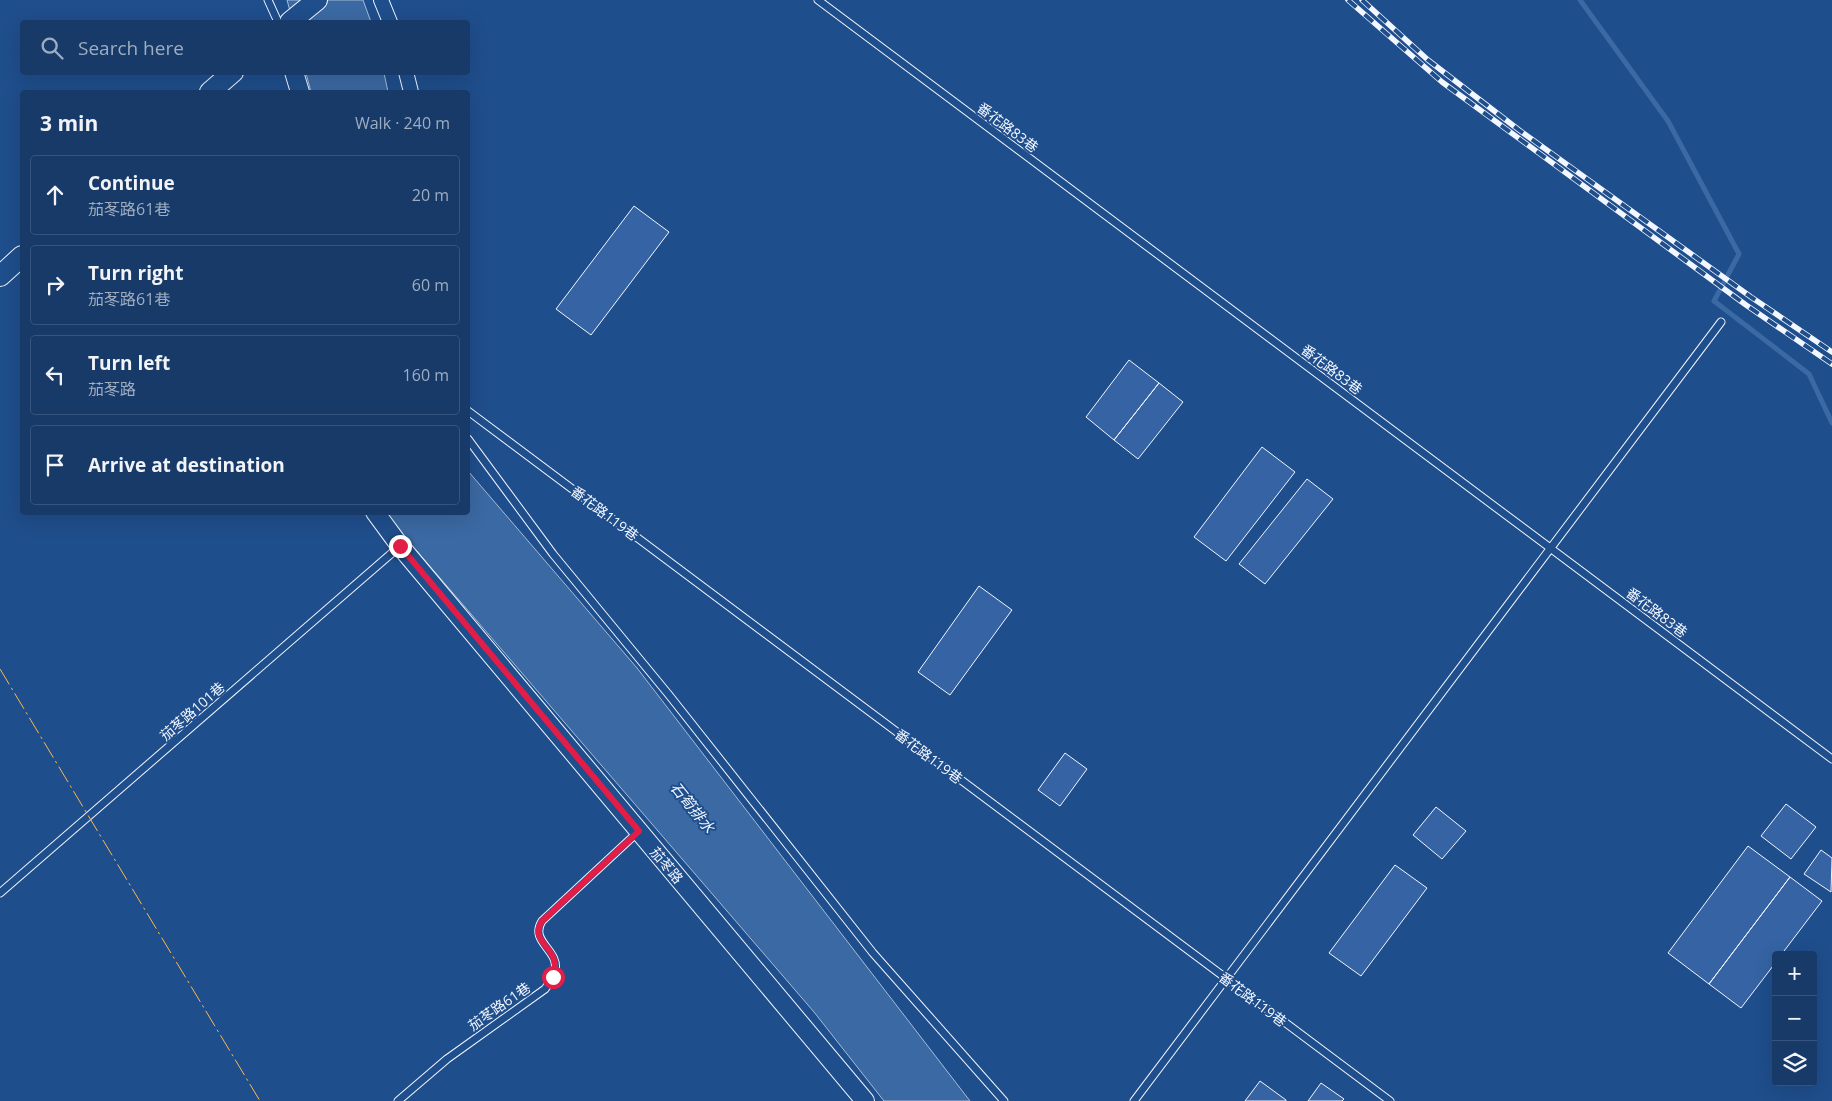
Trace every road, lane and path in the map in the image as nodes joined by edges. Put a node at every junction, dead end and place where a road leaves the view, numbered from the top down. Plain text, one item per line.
1 (268, 0) edge
2 (317, 0) edge
3 (381, 0) edge
4 (818, 0) edge
5 (277, 20) edge
6 (292, 20) edge
7 (389, 20) edge
8 (230, 75) edge
9 (295, 75) edge
10 (407, 75) edge
11 (212, 90) edge
12 (299, 90) edge
13 (410, 90) edge
14 (20, 258) edge
15 (0, 276) edge
16 (1721, 322) dead end
17 (470, 412) edge
18 (470, 442) edge
19 (377, 515) edge
20 (400, 546) junction
21 (1551, 548) junction
22 (1832, 759) edge
23 (639, 831) junction
24 (0, 893) edge
25 (1226, 979) junction
26 (398, 1101) edge
27 (865, 1101) edge
28 (1004, 1101) edge
29 (1134, 1101) edge
30 (1390, 1101) edge

1 - 5 lane
2 - 6 main road
3 - 7 street
4 - 21 lane, 番花路83巷
8 - 11 main road
9 - 12 street
10 - 13 street
14 - 15 main road
16 - 21 lane
17 - 25 lane, 番花路119巷
18 - 28 lane
19 - 20 street, 茄苳路
20 - 23 street, 茄苳路
20 - 24 lane, 茄苳路101巷
21 - 22 lane, 番花路83巷
21 - 25 lane
23 - 26 lane, 茄苳路61巷
23 - 27 street, 茄苳路
25 - 29 lane
25 - 30 lane, 番花路119巷

